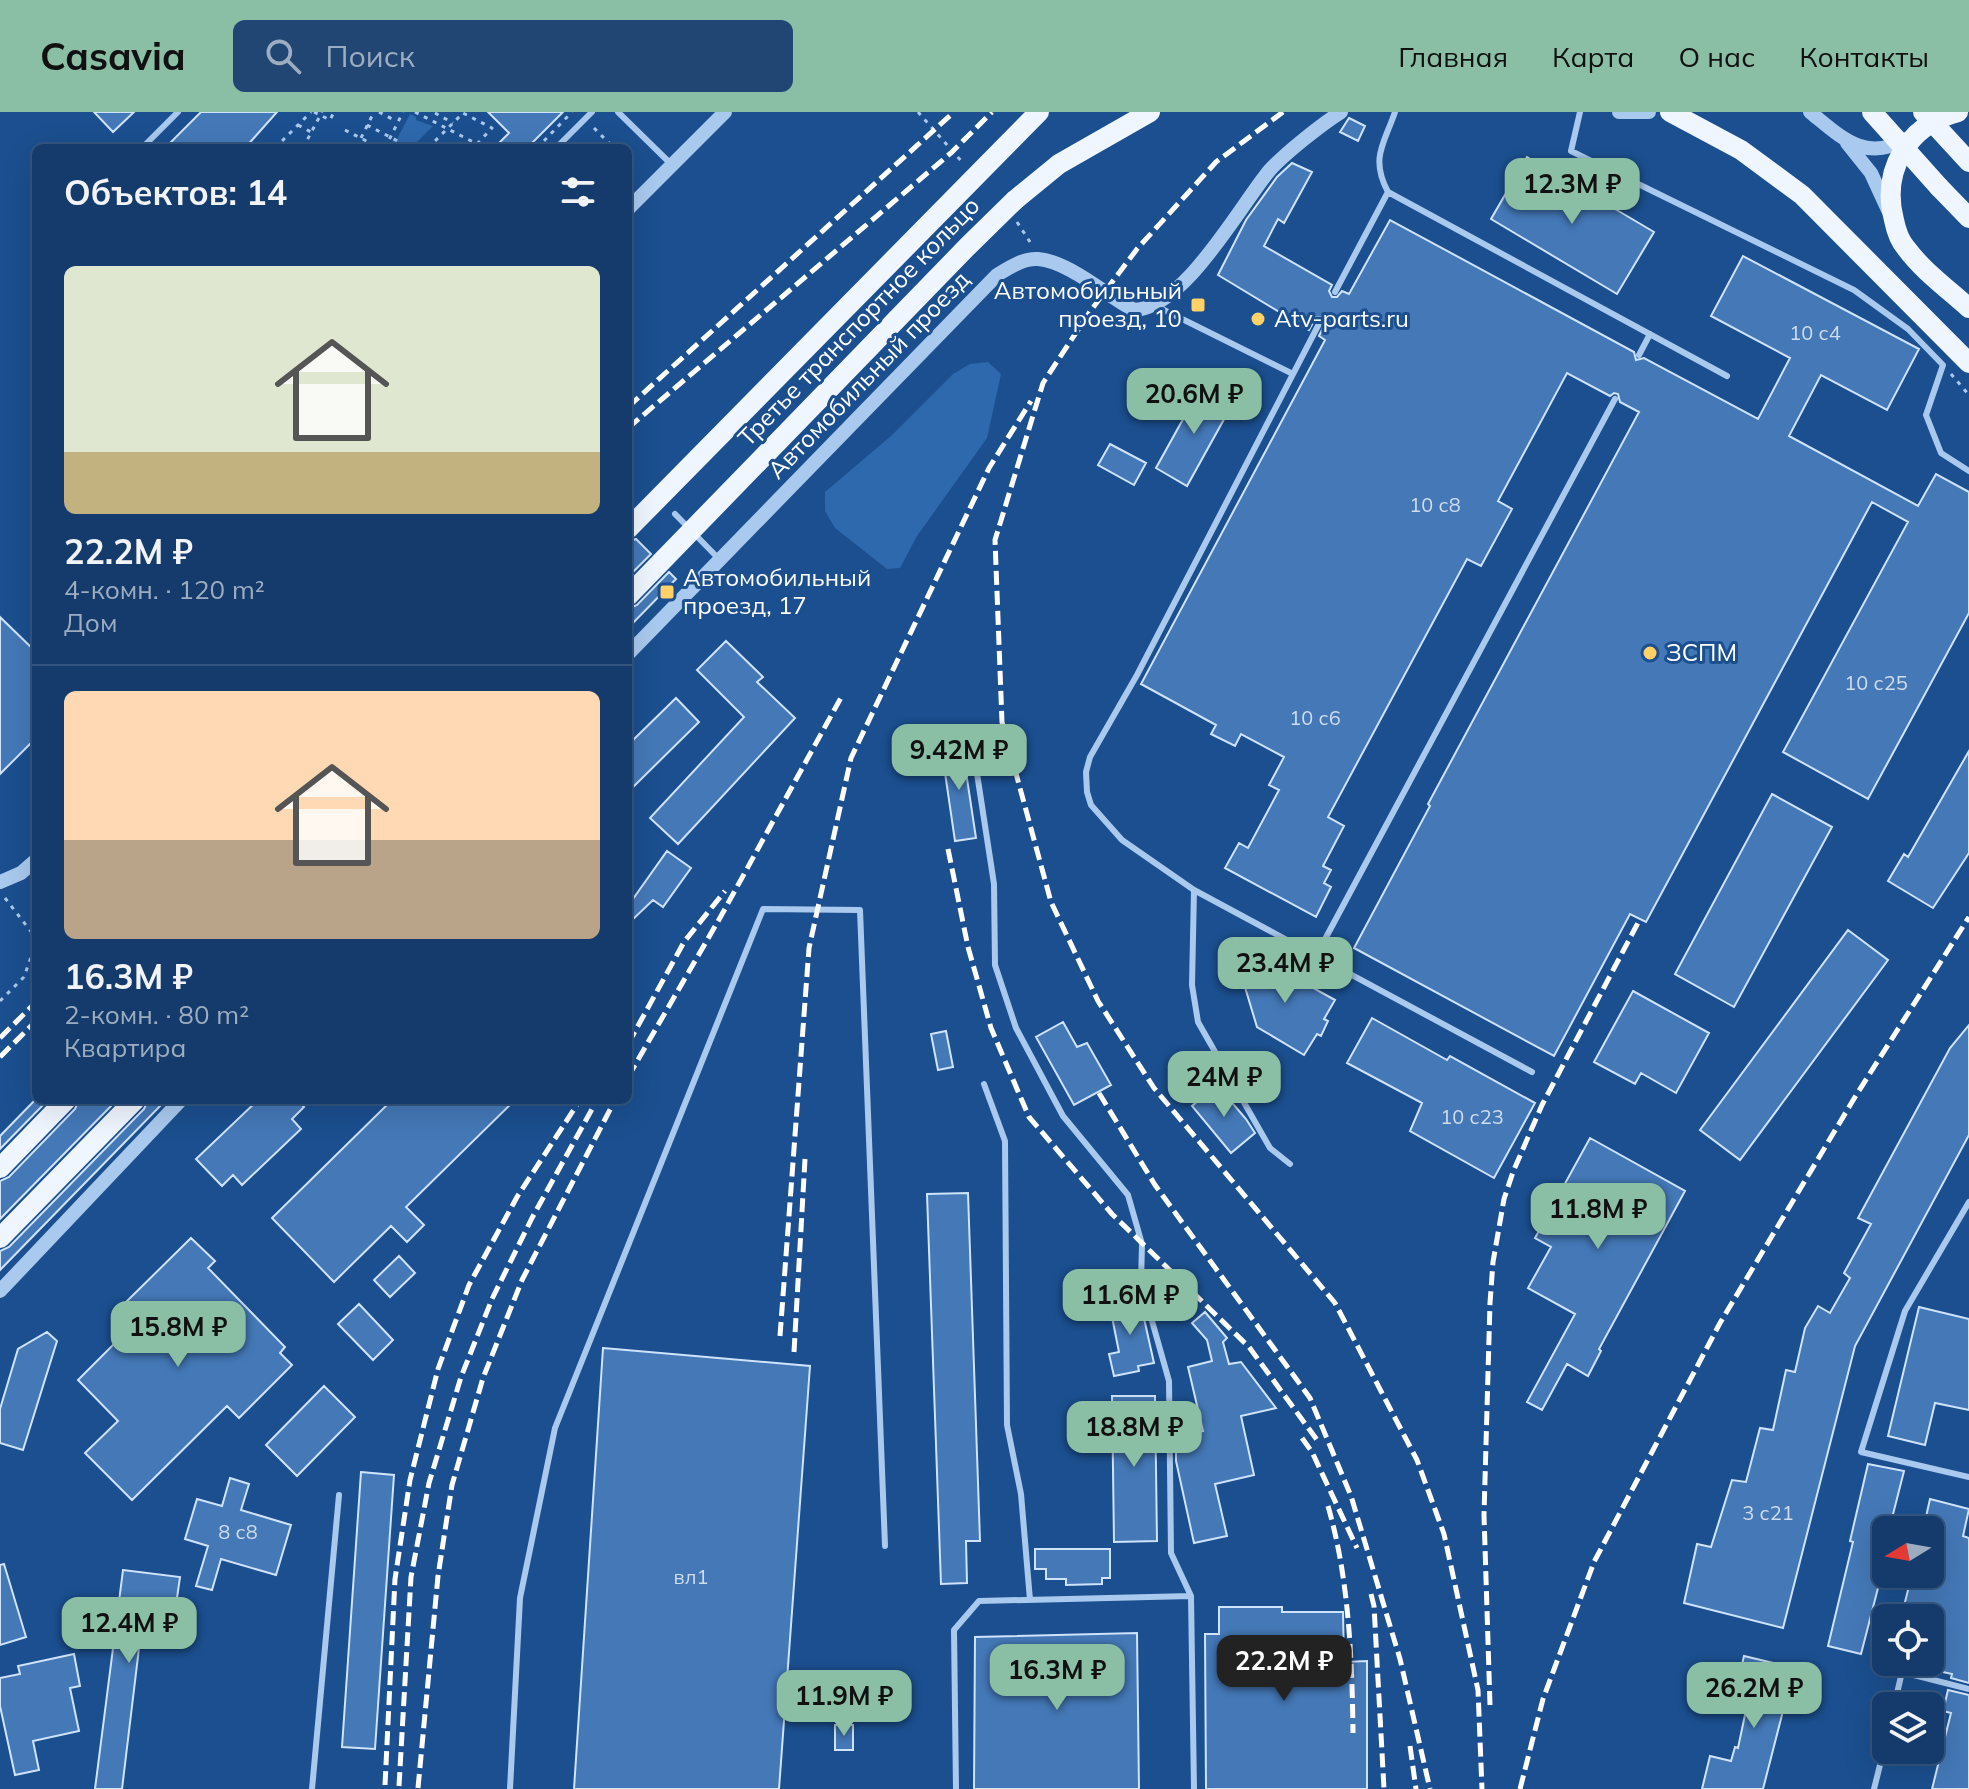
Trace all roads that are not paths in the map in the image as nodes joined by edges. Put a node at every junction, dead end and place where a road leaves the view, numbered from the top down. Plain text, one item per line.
1 (178, 112) edge
2 (592, 112) edge
3 (618, 112) edge
4 (725, 112) edge
5 (1039, 112) edge
6 (1150, 112) edge
7 (1341, 112) edge
8 (1395, 112) edge
9 (1580, 112) edge
10 (1619, 112) edge
11 (1649, 112) edge
12 (1670, 112) edge
13 (1810, 112) edge
14 (1872, 112) edge
15 (1958, 112) edge
16 (1923, 120) edge
17 (1842, 137) junction
18 (146, 144) edge
19 (560, 144) edge
20 (1969, 162) edge
21 (672, 165) junction
22 (1388, 192) junction
23 (632, 205) edge
24 (1969, 220) edge
25 (1897, 232) junction
26 (1335, 292) dead end
27 (1156, 306) junction
28 (1969, 308) edge
29 (1320, 322) dead end
30 (1650, 334) junction
31 (1639, 355) dead end
32 (1969, 363) edge
33 (1293, 374) junction
34 (1727, 376) dead end
35 (1615, 399) dead end
36 (1969, 471) edge
37 (675, 514) dead end
38 (632, 525) edge
39 (720, 560) junction
40 (632, 592) edge
41 (632, 650) edge
42 (970, 728) dead end
43 (32, 863) edge
44 (0, 882) edge
45 (1194, 890) junction
46 (1316, 956) junction
47 (1532, 1072) dead end
48 (984, 1084) dead end
49 (62, 1104) edge
50 (131, 1104) edge
51 (177, 1104) edge
52 (1290, 1164) dead end
53 (0, 1168) edge
54 (1969, 1202) edge
55 (0, 1238) edge
56 (0, 1291) edge
57 (1969, 1477) edge
58 (339, 1495) dead end
59 (885, 1546) dead end
60 (1191, 1596) junction
61 (1030, 1600) junction
62 (1969, 1689) edge
63 (1897, 1692) edge
64 (1880, 1764) edge
65 (312, 1789) edge
66 (510, 1789) edge
67 (956, 1789) edge
68 (1194, 1789) edge
69 (1874, 1789) edge

1 - 18 lane
2 - 19 lane
3 - 21 lane
4 - 21 street
5 - 38 main road, Третье транспортное кольцо, bridge
6 - 40 main road, Третье транспортное кольцо, bridge
7 - 27 street
8 - 22 lane
9 - 36 lane
10 - 11 street
12 - 32 main road
13 - 17 street
14 - 24 main road, bridge
15 - 16 main road
16 - 17 street
16 - 20 main road, bridge
16 - 25 main road
17 - 25 street
21 - 23 street
22 - 26 lane
22 - 30 lane
25 - 28 main road
27 - 33 lane
27 - 39 street, Автомобильный проезд
29 - 33 lane
30 - 31 lane
30 - 34 lane
33 - 45 lane
35 - 46 lane
37 - 39 lane
39 - 41 street, Автомобильный проезд
42 - 60 lane
43 - 44 street
45 - 46 lane
45 - 52 lane
46 - 47 lane
48 - 61 lane
49 - 53 main road
50 - 55 main road
51 - 56 street
54 - 57 lane
58 - 65 lane
59 - 66 lane
60 - 61 lane
60 - 68 lane
61 - 67 lane
62 - 63 lane
64 - 69 lane

